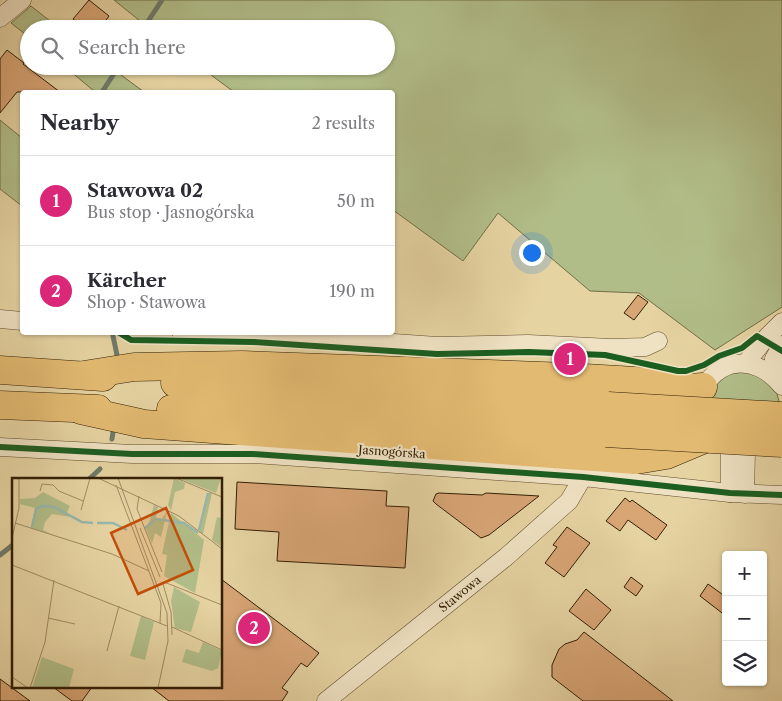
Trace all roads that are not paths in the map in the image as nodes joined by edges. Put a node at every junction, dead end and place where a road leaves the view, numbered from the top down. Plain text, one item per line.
1 (22, 0) edge
2 (0, 18) edge
3 (0, 319) edge
4 (20, 321) edge
5 (782, 322) edge
6 (278, 335) edge
7 (658, 341) dead end
8 (782, 345) edge
9 (746, 363) junction
10 (0, 370) edge
11 (84, 375) junction
12 (777, 380) edge
13 (703, 387) junction
14 (0, 405) edge
15 (81, 410) junction
16 (781, 434) edge
17 (728, 446) junction
18 (0, 447) edge
19 (583, 477) junction
20 (737, 493) junction
21 (782, 495) edge
22 (326, 701) edge

1 - 2 street
3 - 4 street
5 - 9 street
6 - 7 street
8 - 12 street
9 - 12 street
9 - 13 street
10 - 11 main road
11 - 13 main road
11 - 16 main road, bridge
13 - 17 street
14 - 15 main road
15 - 16 main road, bridge
15 - 17 main road
16 - 17 street
17 - 20 street
18 - 19 street, Jasnogórska
19 - 20 street, Jasnogórska
19 - 22 street, Stawowa
20 - 21 street, Jasnogórska

